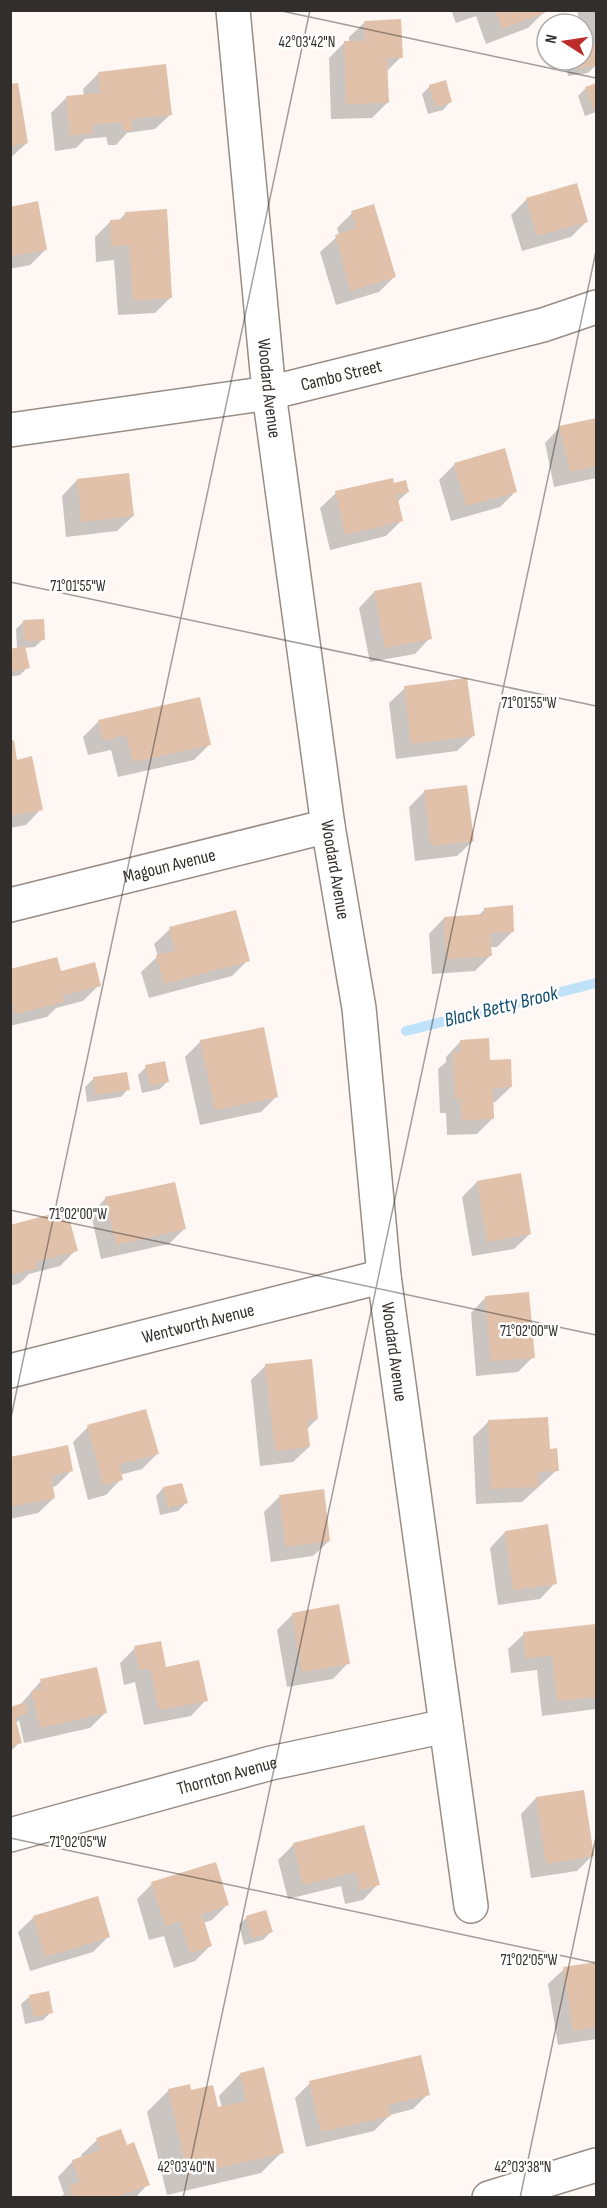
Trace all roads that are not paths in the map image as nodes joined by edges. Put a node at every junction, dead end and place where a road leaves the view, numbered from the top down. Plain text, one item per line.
1 (234, 10) edge
2 (597, 307) edge
3 (269, 393) junction
4 (10, 430) edge
5 (328, 826) junction
6 (10, 905) edge
7 (384, 1276) junction
8 (10, 1371) edge
9 (446, 1726) junction
10 (10, 1835) edge
11 (471, 1906) dead end
12 (597, 2165) edge
13 (490, 2197) edge

1 - 3 street, Woodard Avenue
2 - 3 street, Cambo Street
3 - 4 street, Cambo Street
3 - 5 street, Woodard Avenue
5 - 6 street, Magoun Avenue
5 - 7 street, Woodard Avenue
7 - 8 street, Wentworth Avenue
7 - 9 street, Woodard Avenue
9 - 10 street, Thornton Avenue
9 - 11 street, Woodard Avenue
12 - 13 street

